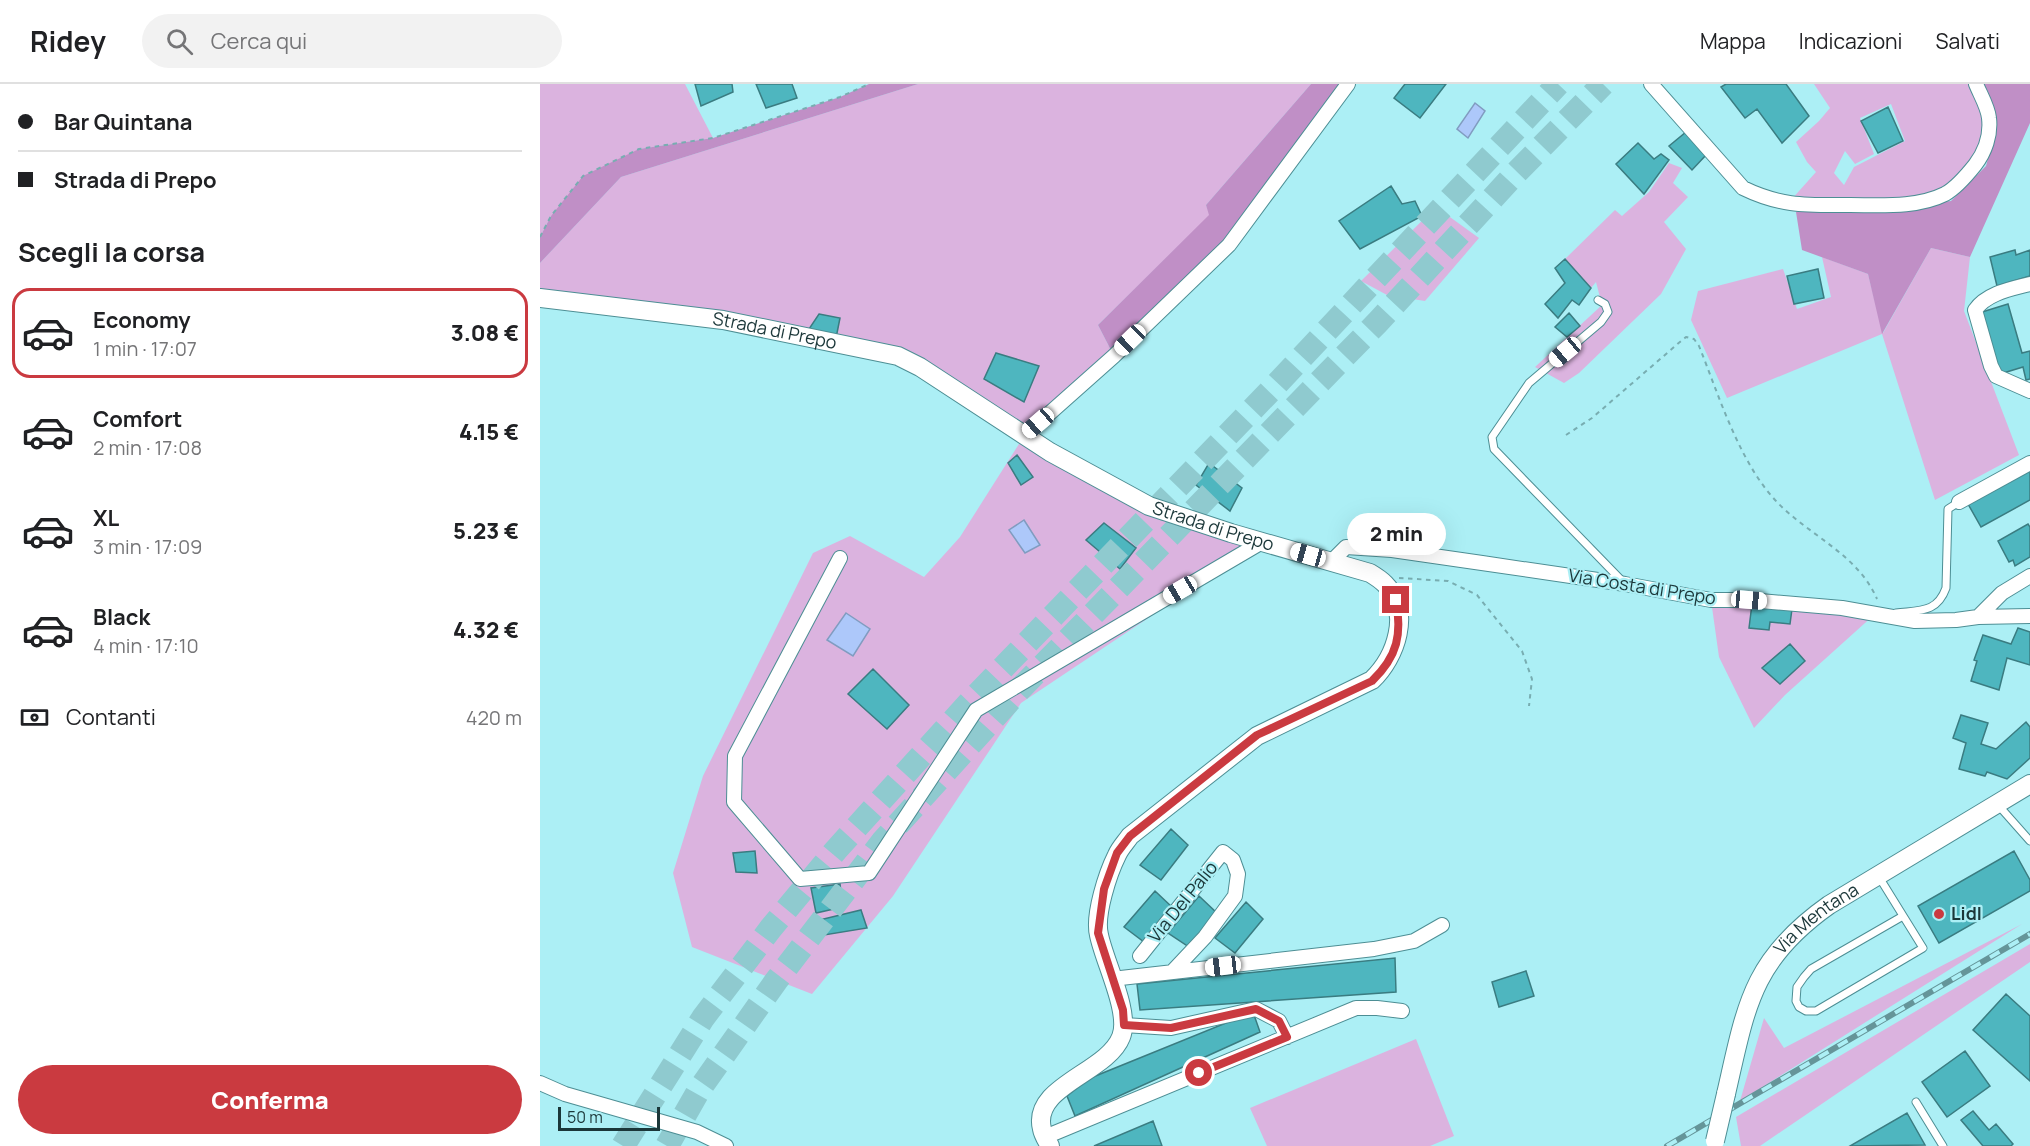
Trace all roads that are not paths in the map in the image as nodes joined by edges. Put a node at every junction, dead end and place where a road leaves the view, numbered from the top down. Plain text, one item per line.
1 (1348, 84) edge
2 (1651, 84) edge
3 (1976, 84) edge
4 (2030, 284) edge
5 (540, 298) edge
6 (1598, 300) dead end
7 (2030, 391) edge
8 (1024, 436) junction
9 (2030, 464) edge
10 (1959, 502) joint
11 (1262, 542) junction
12 (840, 558) dead end
13 (1331, 562) junction
14 (2030, 576) edge
15 (1625, 584) junction
16 (1878, 614) junction
17 (2030, 616) edge
18 (1978, 617) junction
19 (2030, 784) edge
20 (1997, 804) junction
21 (2030, 841) edge
22 (1878, 875) junction
23 (1904, 916) junction
24 (1442, 925) dead end
25 (1140, 956) dead end
26 (1172, 972) junction
27 (1112, 980) junction
28 (1402, 1011) dead end
29 (1124, 1025) junction
30 (1287, 1037) junction
31 (540, 1083) edge
32 (1916, 1102) dead end
33 (1047, 1142) edge
34 (1714, 1144) edge
35 (726, 1146) edge
36 (1943, 1146) edge

1 - 8 street
2 - 3 street
4 - 7 street
5 - 8 street, Strada di Prepo
6 - 15 lane
8 - 11 street, Strada di Prepo
9 - 10 street
10 - 16 lane
11 - 12 street
11 - 13 street, Strada di Prepo
13 - 15 street, Via Costa di Prepo
13 - 27 street, Strada di Prepo
14 - 18 street
15 - 16 street, Via Costa di Prepo
16 - 18 street, Via Costa di Prepo
17 - 18 street, Via Costa di Prepo
19 - 20 street, Via Mentana
20 - 21 lane
20 - 22 street, Via Mentana
22 - 23 lane
22 - 34 street, Via Mentana, bridge
23 - 23 lane
24 - 26 street, Via Del Palio
25 - 26 street, Via Del Palio
26 - 27 street, Via Del Palio
27 - 29 street
28 - 30 street
29 - 30 street
29 - 33 street
30 - 33 street
31 - 35 street
32 - 36 lane

